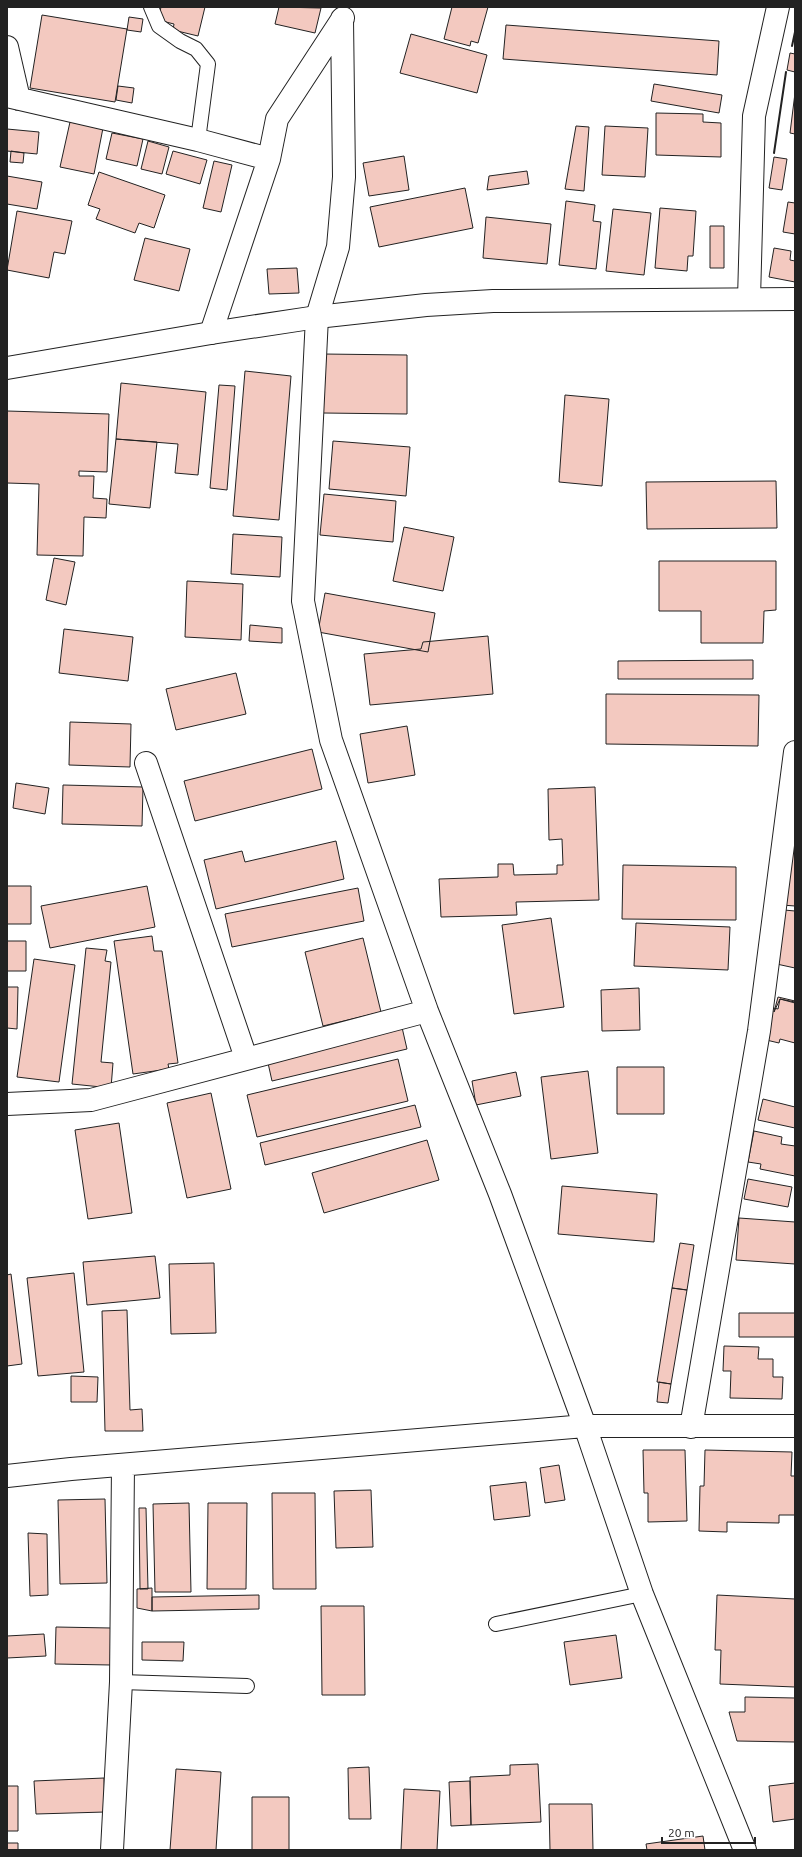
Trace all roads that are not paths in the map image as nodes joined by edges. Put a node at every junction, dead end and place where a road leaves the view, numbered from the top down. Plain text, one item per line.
1 (152, 7) edge
2 (778, 7) edge
3 (345, 13) edge
4 (7, 47) edge
5 (13, 98) edge
6 (198, 140) junction
7 (269, 159) junction
8 (749, 299) junction
9 (795, 299) edge
10 (317, 318) junction
11 (211, 333) junction
12 (7, 368) edge
13 (795, 752) edge
14 (146, 763) dead end
15 (427, 1011) junction
16 (246, 1058) junction
17 (7, 1104) edge
18 (585, 1426) junction
19 (795, 1426) edge
20 (692, 1427) junction
21 (123, 1466) junction
22 (7, 1476) edge
23 (642, 1594) junction
24 (496, 1624) dead end
25 (121, 1682) junction
26 (248, 1686) dead end
27 (112, 1850) edge
28 (745, 1850) edge

1 - 6 lane
2 - 8 street
3 - 7 street
3 - 10 street
4 - 5 street
5 - 6 street
6 - 7 street
7 - 11 street
8 - 9 street
8 - 10 street
10 - 11 street
10 - 15 street
11 - 12 street
13 - 20 street
14 - 16 street
15 - 16 street
15 - 18 street
16 - 17 street
18 - 20 street
18 - 21 street
18 - 23 street
19 - 20 street
21 - 22 street
21 - 25 street
23 - 24 lane
23 - 28 street
25 - 26 lane
25 - 27 street

